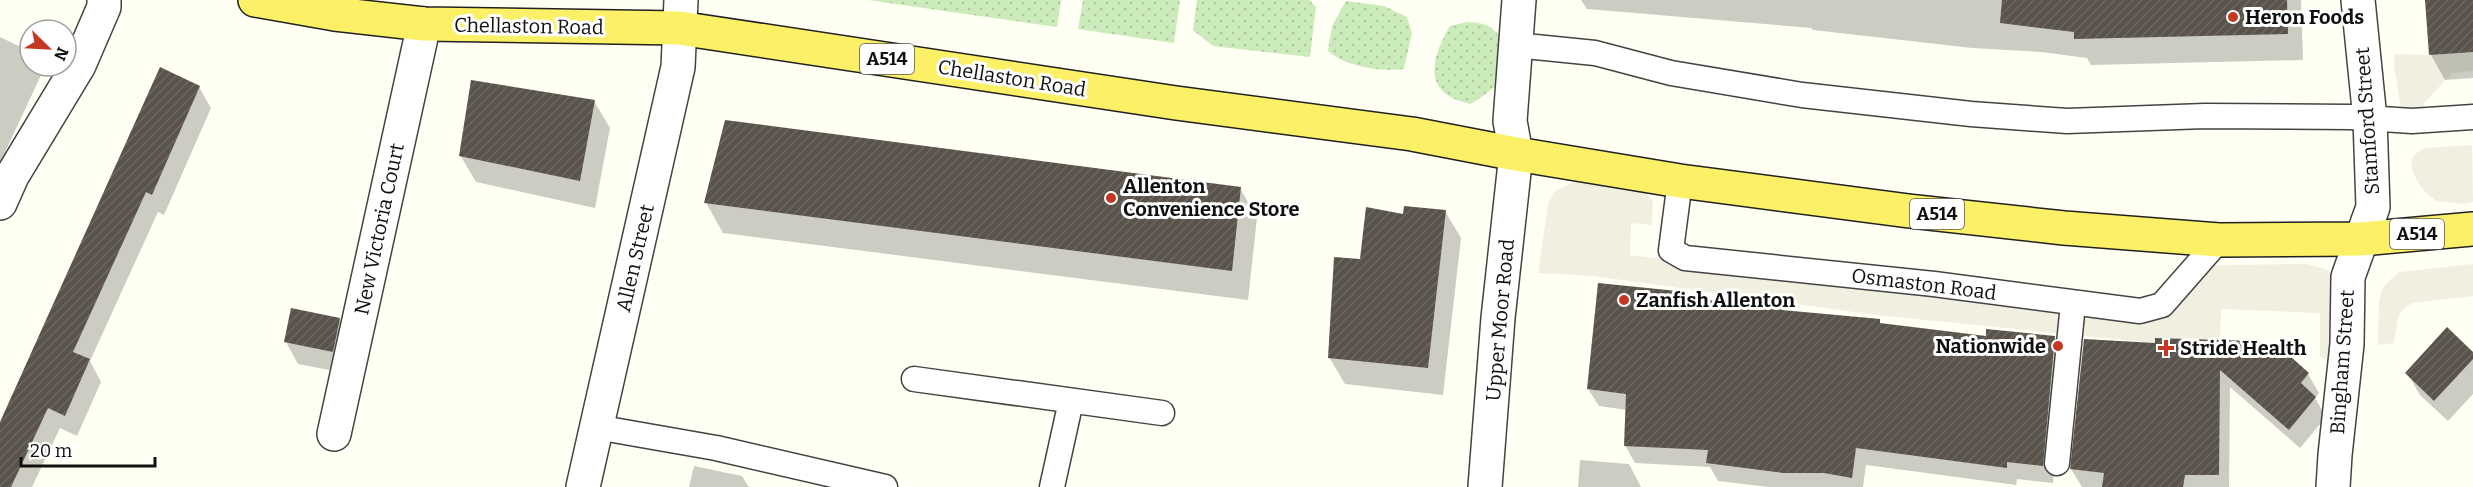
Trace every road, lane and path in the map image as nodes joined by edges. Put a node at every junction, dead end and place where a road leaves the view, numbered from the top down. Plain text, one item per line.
1 (104, 0) edge
2 (255, 0) edge
3 (1519, 0) edge
4 (2358, 0) edge
5 (335, 7) edge
6 (680, 14) edge
7 (424, 24) junction
8 (1515, 45) junction
9 (2473, 117) edge
10 (2370, 119) junction
11 (1516, 154) junction
12 (1680, 180) junction
13 (0, 203) edge
14 (2473, 229) edge
15 (2361, 239) junction
16 (2219, 240) junction
17 (2073, 304) junction
18 (914, 379) dead end
19 (1071, 401) junction
20 (1162, 413) dead end
21 (596, 427) junction
22 (334, 434) dead end
23 (2058, 462) dead end
24 (583, 487) edge
25 (885, 487) edge
26 (1052, 487) edge
27 (1485, 487) edge
28 (2333, 487) edge

1 - 13 street
2 - 5 main road, Chellaston Road / A514
3 - 8 street, Upper Moor Road
4 - 10 street, Stamford Street
5 - 7 main road, Chellaston Road / A514
6 - 7 main road, Chellaston Road / A514
6 - 11 main road, Chellaston Road / A514
6 - 21 street, Allen Street
7 - 22 street, New Victoria Court
8 - 10 lane
8 - 11 street, Upper Moor Road
9 - 10 lane
10 - 15 street, Stamford Street
11 - 12 main road, A514
11 - 27 street, Upper Moor Road
12 - 16 main road, A514
12 - 17 lane, Osmaston Road
14 - 15 main road, A514
15 - 16 main road, A514
15 - 28 street, Bingham Street
16 - 17 lane, Osmaston Road
17 - 23 lane
18 - 19 lane
19 - 20 lane
19 - 26 lane
21 - 24 street, Allen Street
21 - 25 lane

